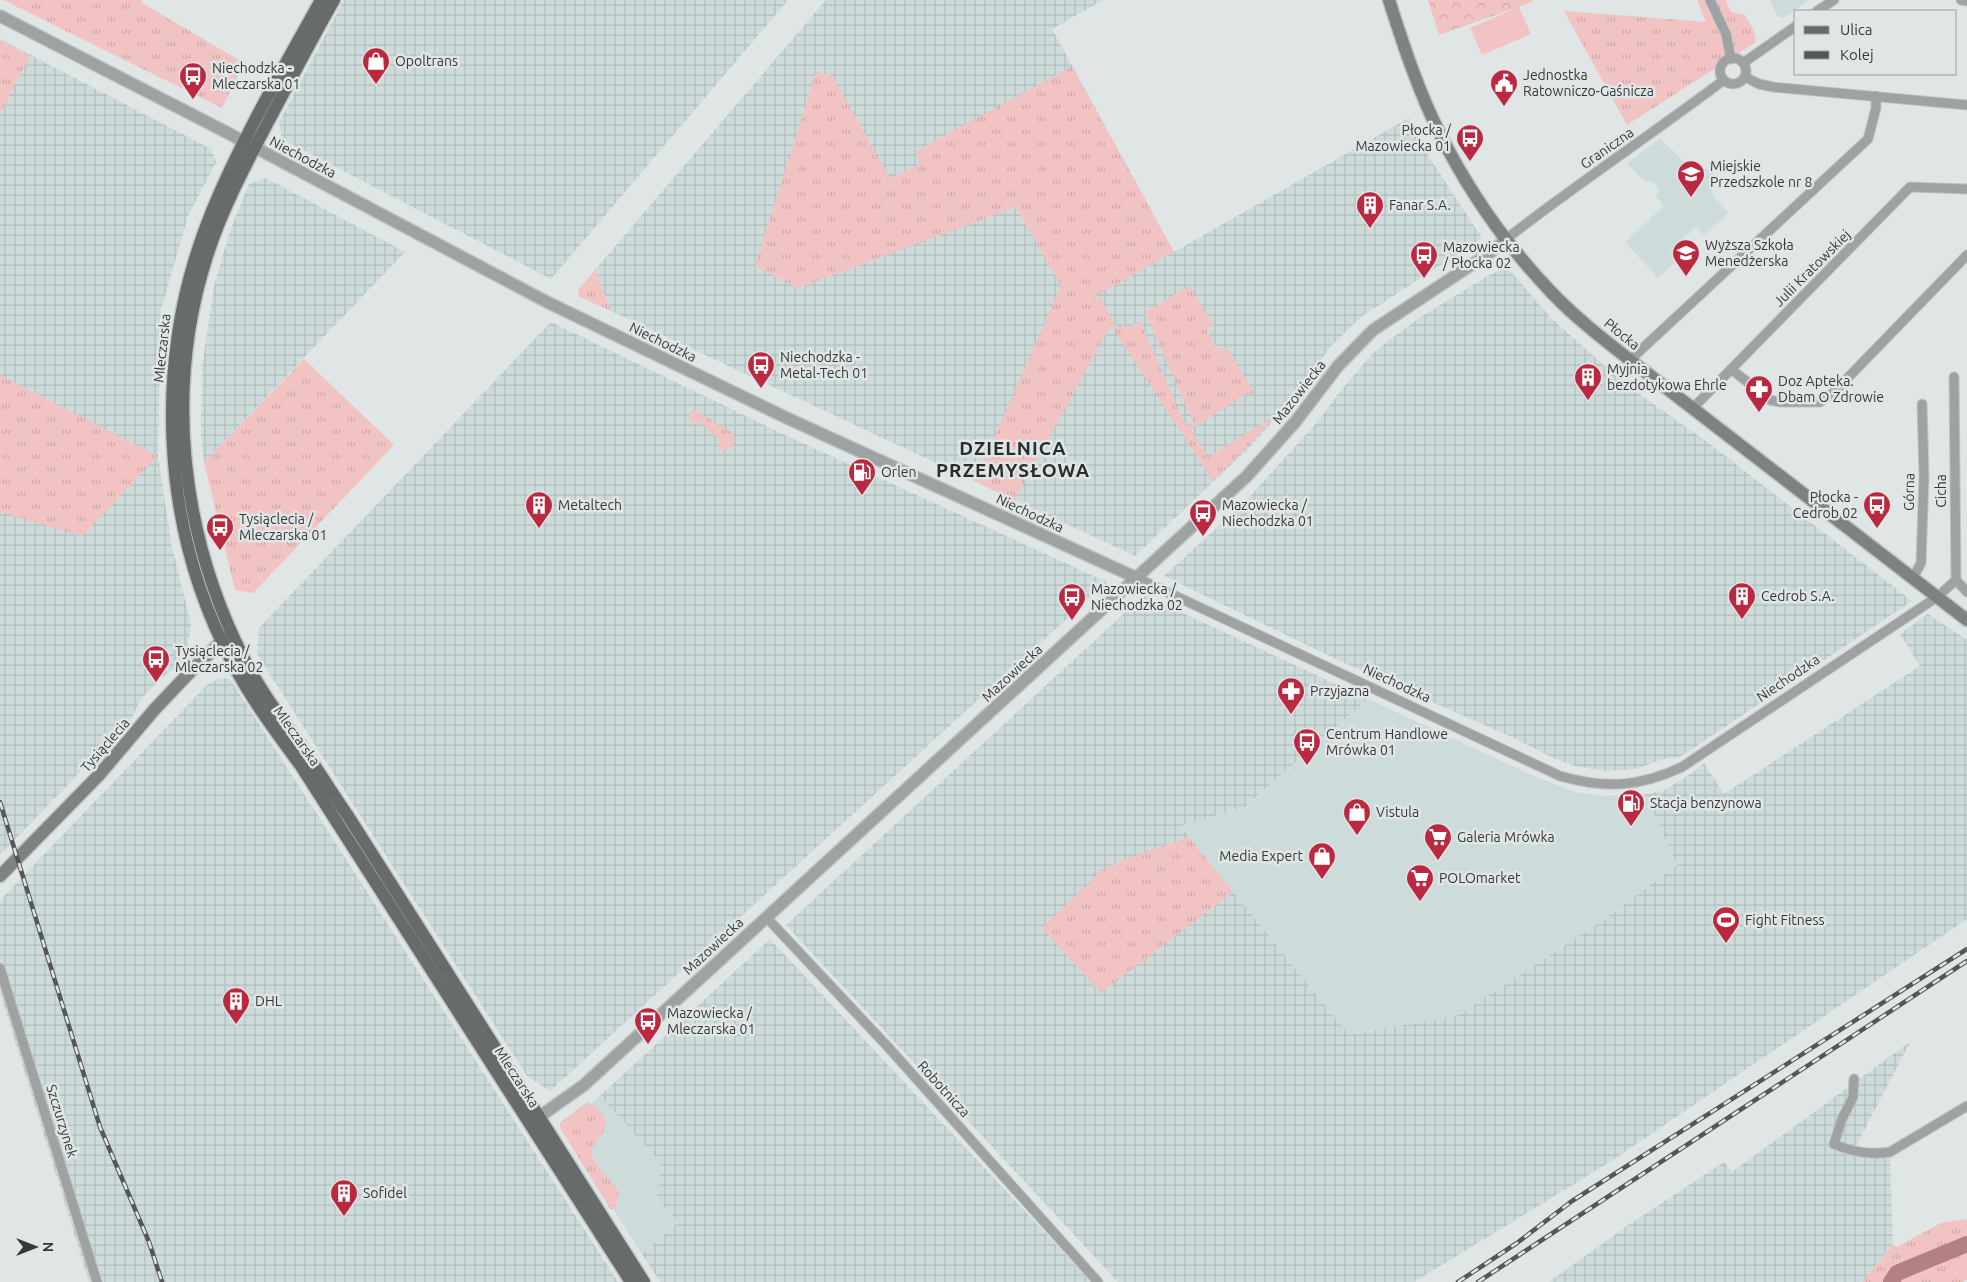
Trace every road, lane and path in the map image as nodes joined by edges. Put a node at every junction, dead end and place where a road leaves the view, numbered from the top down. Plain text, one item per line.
1 (321, 0) edge
2 (334, 0) edge
3 (1389, 0) edge
4 (1710, 0) edge
5 (1834, 0) edge
6 (1961, 0) edge
7 (1967, 1) edge
8 (1819, 10) edge
9 (0, 16) edge
10 (1794, 27) edge
11 (1731, 59) junction
12 (1743, 63) junction
13 (1745, 76) junction
14 (1724, 80) junction
15 (1876, 96) junction
16 (1967, 105) edge
17 (249, 145) junction
18 (1967, 189) edge
19 (1506, 239) junction
20 (1967, 255) edge
21 (1630, 360) junction
22 (1731, 369) junction
23 (1954, 377) dead end
24 (1922, 404) dead end
25 (1693, 408) junction
26 (1136, 578) junction
27 (1913, 578) junction
28 (1956, 580) junction
29 (1967, 592) edge
30 (1937, 597) junction
31 (1967, 620) edge
32 (227, 638) junction
33 (0, 876) edge
34 (767, 918) junction
35 (0, 968) edge
36 (1854, 1079) dead end
37 (1967, 1106) edge
38 (534, 1120) junction
39 (97, 1282) edge
40 (631, 1282) edge
41 (644, 1282) edge
42 (1098, 1282) edge

1 - 17 main road
2 - 17 main road
3 - 19 main road, Płocka
4 - 11 street
5 - 8 street
6 - 7 street
9 - 17 street, Niechodzka
10 - 12 street
11 - 12 street
11 - 14 street
12 - 13 street
13 - 14 street
13 - 15 street
14 - 19 street, Graniczna
15 - 16 street
15 - 21 street
17 - 26 street, Niechodzka
17 - 32 main road, Mleczarska
18 - 22 street, Julii Kratowskiej
19 - 21 main road, Płocka
19 - 26 street, Mazowiecka
20 - 22 street
21 - 25 main road, Płocka
22 - 25 street, Julii Kratowskiej
23 - 28 street, Cicha
24 - 27 street, Górna
25 - 27 main road, Płocka
26 - 30 street, Niechodzka
26 - 34 street, Mazowiecka
27 - 30 main road, Płocka
28 - 29 street
28 - 30 street
30 - 31 main road, Płocka
32 - 33 main road, Tysiąclecia
32 - 38 main road, Mleczarska
34 - 38 street, Mazowiecka
34 - 42 street, Robotnicza
35 - 39 street, Szczurzynek
36 - 37 street
38 - 40 main road, Mleczarska
38 - 41 main road, Mleczarska

